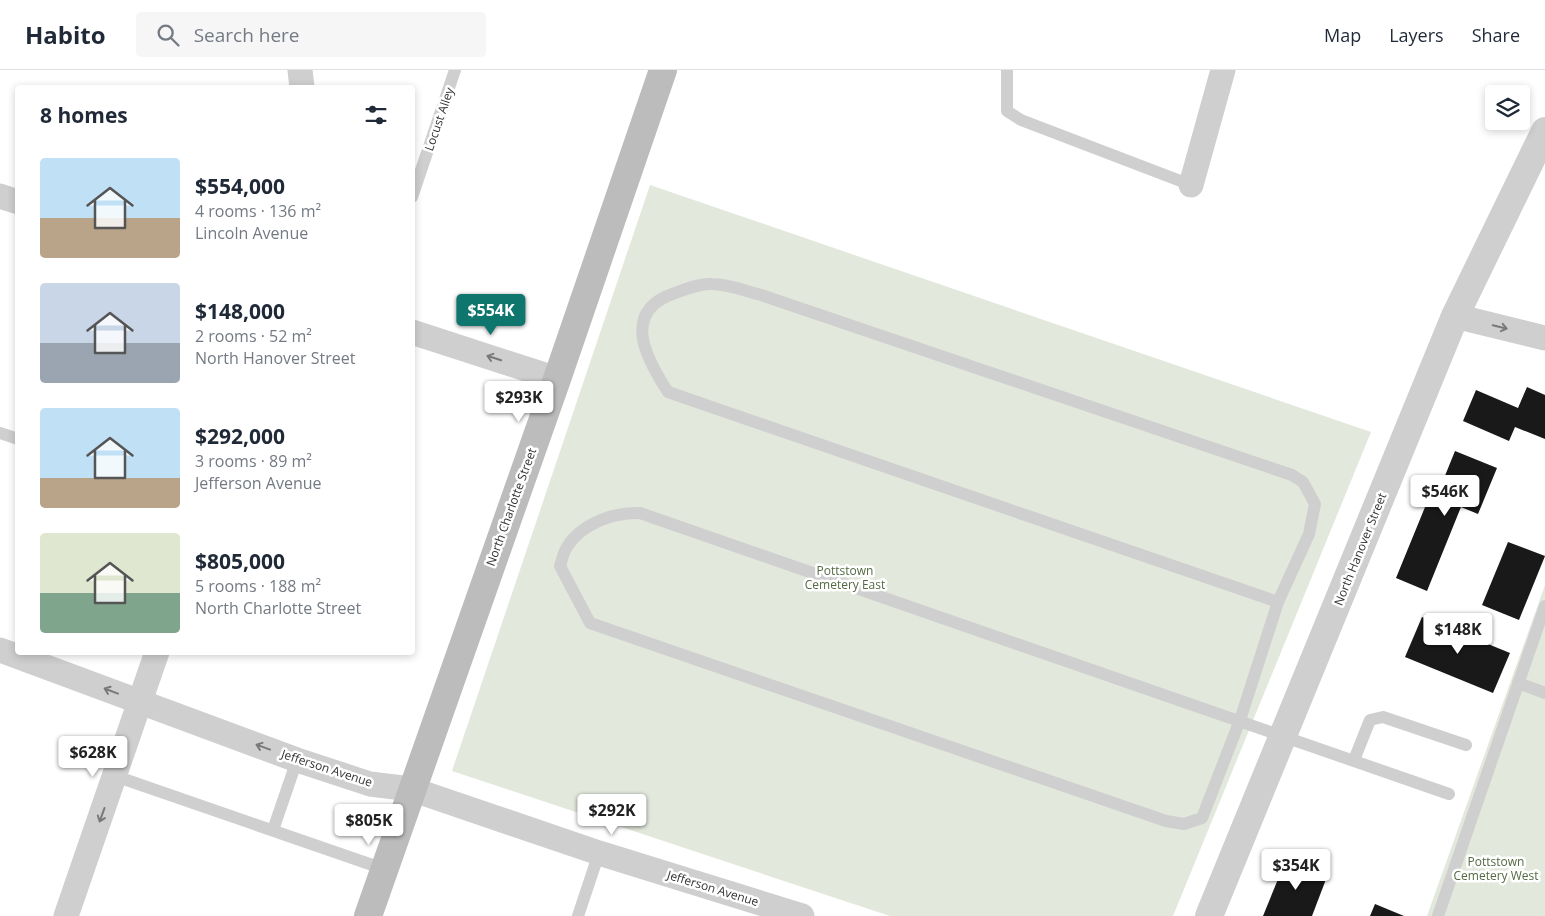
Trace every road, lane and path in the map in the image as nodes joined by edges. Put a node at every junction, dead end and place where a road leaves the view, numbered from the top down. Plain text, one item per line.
1 (300, 70) edge
2 (455, 70) edge
3 (663, 70) edge
4 (1007, 70) edge
5 (1223, 70) edge
6 (302, 85) edge
7 (1545, 131) edge
8 (1191, 186) joint
9 (415, 188) edge
10 (0, 196) edge
11 (15, 201) edge
12 (1455, 316) junction
13 (415, 333) edge
14 (1545, 338) edge
15 (557, 379) junction
16 (0, 434) edge
17 (15, 438) edge
18 (1278, 602) junction
19 (1545, 606) edge
20 (0, 650) edge
21 (156, 655) edge
22 (1518, 683) junction
23 (1545, 693) edge
24 (141, 703) junction
25 (1240, 720) junction
26 (1284, 735) junction
27 (1466, 745) dead end
28 (297, 760) junction
29 (1354, 760) junction
30 (115, 776) junction
31 (411, 789) junction
32 (1449, 794) dead end
33 (273, 830) junction
34 (599, 854) junction
35 (384, 869) junction
36 (770, 911) edge
37 (66, 916) edge
38 (368, 916) edge
39 (578, 916) edge
40 (802, 916) edge
41 (1209, 916) edge
42 (1438, 916) edge

1 - 6 street
2 - 9 lane, Locust Alley
3 - 15 main road, North Charlotte Street
4 - 8 lane
5 - 8 street
7 - 12 street, North Hanover Street
10 - 11 street
12 -> 14 street
12 - 26 street, North Hanover Street
15 -> 13 street
15 - 31 main road, North Charlotte Street
16 - 17 lane
18 - 18 lane
18 - 25 lane
19 - 22 lane
24 -> 20 street, Jefferson Avenue
21 - 24 street
22 - 23 lane
22 - 42 lane
28 -> 24 street, Jefferson Avenue
24 - 30 street
25 - 25 lane
25 - 26 lane
26 - 29 lane
26 - 41 street, North Hanover Street
27 - 29 lane
28 - 31 street, Jefferson Avenue
28 - 33 lane
29 - 32 lane
30 - 33 lane
30 -> 37 street
31 - 34 street, Jefferson Avenue
31 - 35 main road, North Charlotte Street
33 - 35 lane
34 - 36 street, Jefferson Avenue
34 - 39 lane
35 - 38 main road, North Charlotte Street
36 - 40 street, Jefferson Avenue

